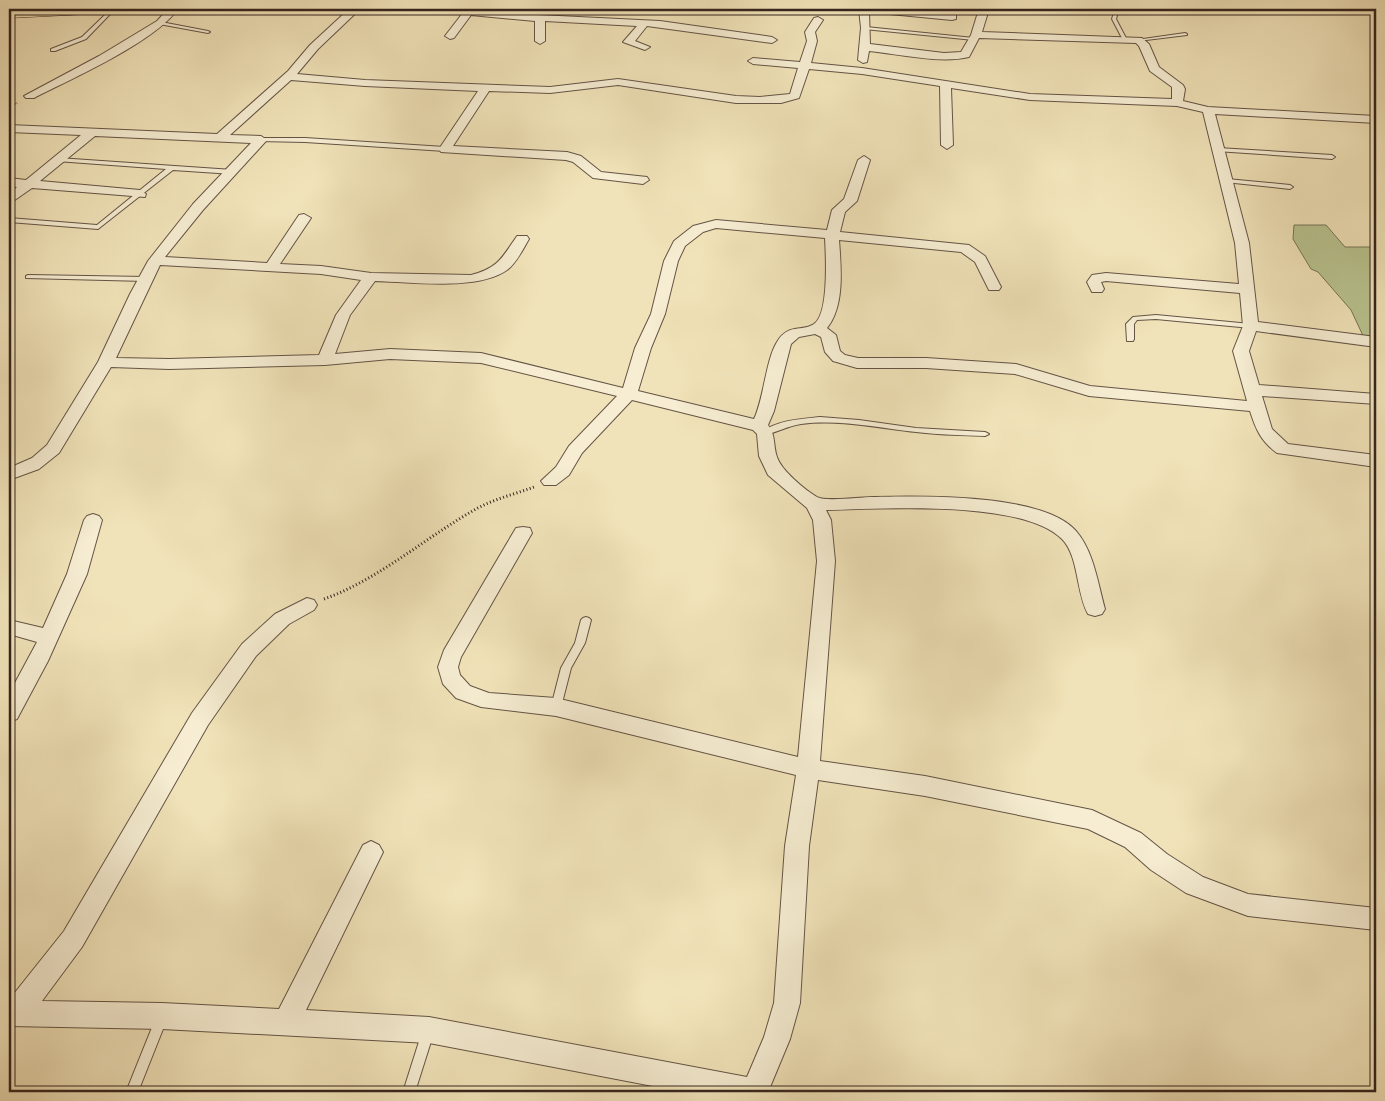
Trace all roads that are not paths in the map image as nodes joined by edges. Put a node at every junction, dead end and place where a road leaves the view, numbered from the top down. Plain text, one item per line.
1 (109, 9) edge
2 (113, 9) edge
3 (174, 9) edge
4 (355, 9) edge
5 (443, 9) edge
6 (865, 9) edge
7 (984, 9) edge
8 (1117, 9) edge
9 (469, 11) junction
10 (9, 14) edge
11 (952, 17) dead end
12 (538, 18) junction
13 (818, 20) dead end
14 (161, 23) junction
15 (645, 23) junction
16 (866, 28) junction
17 (208, 32) dead end
18 (1185, 34) dead end
19 (450, 36) dead end
20 (975, 37) junction
21 (1125, 39) junction
22 (772, 40) dead end
23 (1138, 40) junction
24 (540, 41) dead end
25 (646, 47) dead end
26 (864, 47) junction
27 (53, 50) dead end
28 (753, 61) dead end
29 (802, 67) junction
30 (862, 71) junction
31 (288, 76) junction
32 (945, 83) junction
33 (485, 88) junction
34 (30, 96) dead end
35 (1177, 103) junction
36 (1208, 110) junction
37 (1376, 119) edge
38 (10, 128) edge
39 (93, 130) junction
40 (220, 138) junction
41 (261, 140) junction
42 (947, 146) dead end
43 (445, 149) junction
44 (1218, 150) junction
45 (1332, 157) dead end
46 (58, 160) junction
47 (864, 160) dead end
48 (171, 168) junction
49 (233, 172) junction
50 (643, 180) dead end
51 (9, 182) edge
52 (1226, 182) junction
53 (27, 185) junction
54 (1290, 187) dead end
55 (140, 194) junction
56 (9, 200) edge
57 (304, 218) dead end
58 (9, 220) edge
59 (832, 235) junction
60 (522, 239) dead end
61 (155, 261) junction
62 (271, 267) junction
63 (28, 277) dead end
64 (371, 277) junction
65 (146, 279) junction
66 (994, 287) dead end
67 (1097, 289) dead end
68 (1245, 289) junction
69 (1251, 326) junction
70 (818, 329) junction
71 (1130, 339) dead end
72 (1376, 342) edge
73 (325, 360) junction
74 (106, 362) junction
75 (1254, 390) junction
76 (629, 394) junction
77 (1376, 399) edge
78 (1259, 407) junction
79 (762, 430) junction
80 (985, 434) dead end
81 (1376, 461) edge
82 (9, 474) edge
83 (550, 481) road end
84 (814, 504) junction
85 (93, 520) dead end
86 (523, 533) dead end
87 (307, 605) road end
88 (1095, 609) dead end
89 (586, 620) dead end
90 (9, 627) edge
91 (49, 637) junction
92 (556, 707) junction
93 (9, 713) edge
94 (808, 769) junction
95 (371, 852) dead end
96 (1376, 920) edge
97 (13, 1013) edge
98 (162, 1016) junction
99 (286, 1022) junction
100 (429, 1030) junction
101 (132, 1092) edge
102 (409, 1092) edge
103 (754, 1092) edge

1 - 10 main road
2 - 27 lane
3 - 14 street
4 - 31 street
5 - 9 street
6 - 11 street
6 - 16 street
7 - 20 street
8 - 21 lane
9 - 12 street
9 - 19 street
12 - 15 street
12 - 24 street
13 - 29 street
14 - 17 lane
14 - 34 street
15 - 22 street
15 - 25 street
16 - 20 lane
16 - 26 street
18 - 23 lane
20 - 21 street
20 - 26 street
21 - 23 street
23 - 35 street
26 - 30 street
28 - 29 street
29 - 30 street
29 - 33 street
30 - 32 street
31 - 33 street
31 - 40 street
32 - 35 street
32 - 42 street
33 - 43 street
35 - 36 street
36 - 37 street
36 - 44 street
38 - 39 street
39 - 40 street
39 - 46 street
40 - 41 street
41 - 43 lane
41 - 49 street
43 - 50 street
44 - 45 lane
44 - 52 street
46 - 48 lane
46 - 53 street
47 - 59 street
48 - 49 lane
48 - 55 lane
49 - 61 street
51 - 53 street
52 - 54 lane
52 - 68 street
53 - 55 street
53 - 56 street
55 - 58 lane
57 - 62 street
59 - 66 street
59 - 70 street
59 - 76 street
60 - 64 street
61 - 62 street
61 - 65 street
62 - 64 street
63 - 65 lane
64 - 73 street
65 - 74 street
67 - 68 street
68 - 69 street
69 - 71 lane
69 - 72 street
69 - 75 street
70 - 78 street
70 - 79 street
73 - 74 street
73 - 76 street
74 - 82 street
75 - 77 street
75 - 78 street
76 - 79 street
76 - 83 street
78 - 81 street
79 - 80 lane
79 - 84 street
84 - 88 street
84 - 94 street
85 - 91 street
86 - 92 street
87 - 97 street
89 - 92 lane
90 - 91 street
91 - 93 street
92 - 94 street
94 - 96 street
94 - 103 street
95 - 99 street
97 - 98 street
98 - 99 street
98 - 101 lane
99 - 100 street
100 - 102 lane
100 - 103 street

